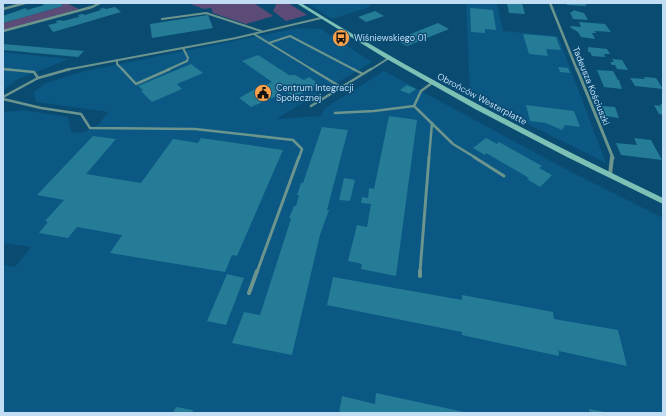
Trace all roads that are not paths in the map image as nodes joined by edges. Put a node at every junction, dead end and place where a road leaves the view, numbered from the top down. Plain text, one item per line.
1 (25, 3) edge
2 (100, 3) edge
3 (298, 3) edge
4 (550, 3) edge
5 (3, 9) edge
6 (321, 18) junction
7 (162, 19) dead end
8 (287, 27) junction
9 (3, 31) edge
10 (263, 31) junction
11 (254, 34) junction
12 (290, 36) junction
13 (269, 43) junction
14 (183, 48) junction
15 (389, 58) junction
16 (118, 60) junction
17 (3, 69) edge
18 (363, 74) junction
19 (38, 78) junction
20 (432, 83) junction
21 (341, 87) junction
22 (3, 98) edge
23 (311, 106) dead end
24 (414, 106) junction
25 (334, 113) dead end
26 (432, 123) junction
27 (610, 175) junction
28 (504, 176) dead end
29 (663, 201) edge
30 (420, 276) dead end
31 (249, 293) dead end

1 - 5 street
2 - 9 street
3 - 6 street, Obrońców Westerplatte
4 - 27 street, Tadeusza Kościuszki
6 - 8 lane
6 - 15 street, Obrońców Westerplatte
7 - 10 lane
8 - 10 lane
8 - 12 lane
10 - 11 lane
11 - 13 lane
11 - 14 lane
12 - 13 lane
12 - 18 lane
13 - 21 lane
14 - 16 lane
14 - 16 lane
15 - 18 lane
15 - 20 street, Obrońców Westerplatte
16 - 19 lane
17 - 19 lane
18 - 21 lane
19 - 22 lane
20 - 24 lane
20 - 27 street, Obrońców Westerplatte
21 - 23 lane
22 - 31 lane
24 - 25 lane
24 - 26 lane
26 - 28 lane
26 - 30 lane
27 - 29 street, Obrońców Westerplatte

